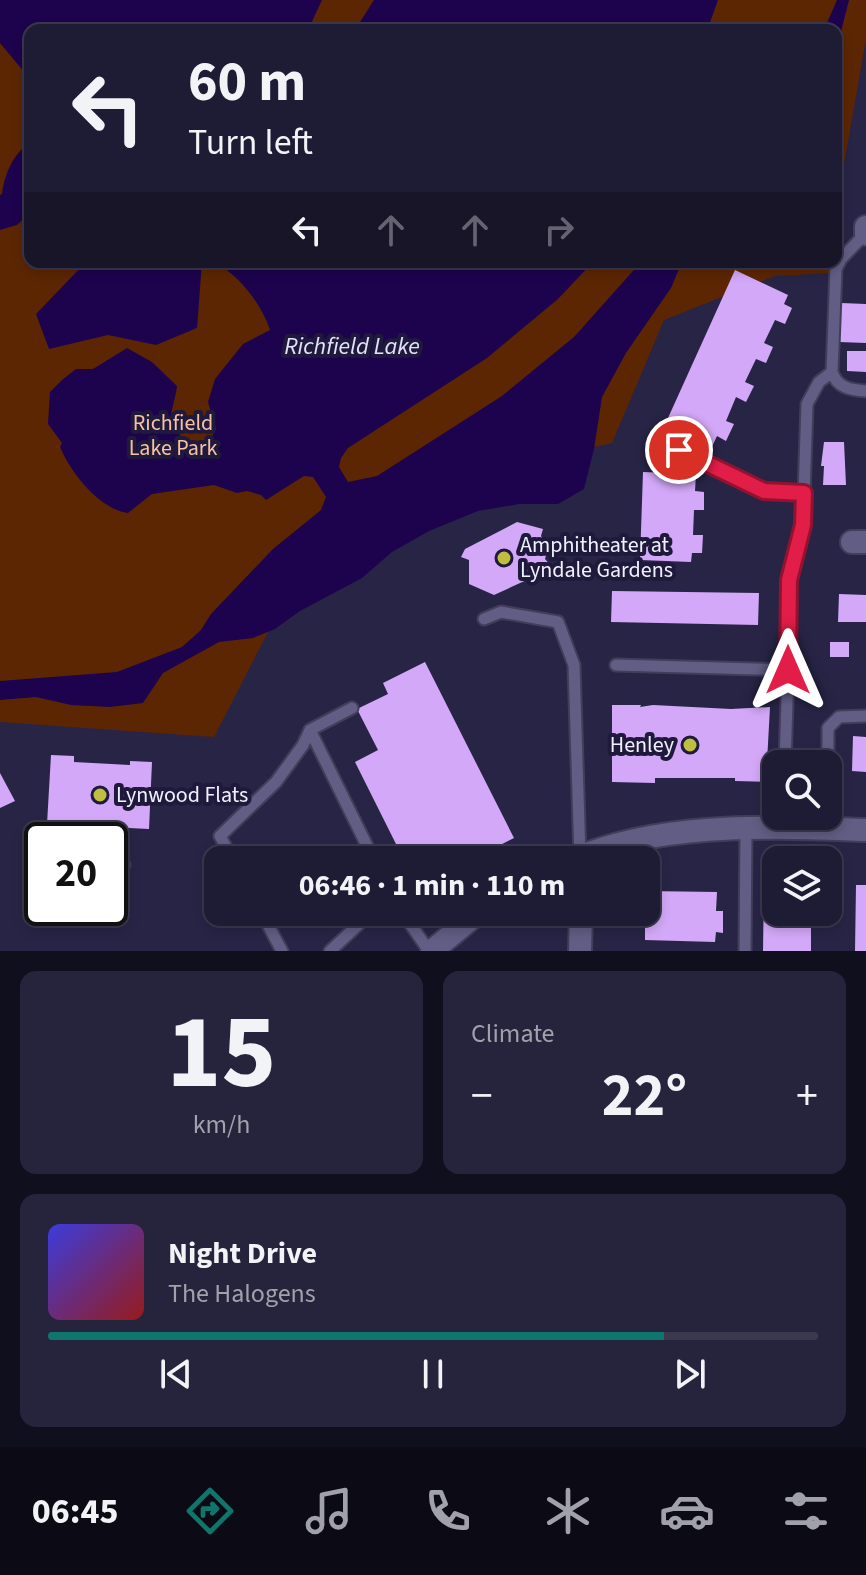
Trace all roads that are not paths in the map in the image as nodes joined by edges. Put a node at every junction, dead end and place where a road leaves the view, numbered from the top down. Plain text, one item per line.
1 (866, 227) edge
2 (866, 234) edge
3 (842, 258) edge
4 (836, 268) edge
5 (832, 372) junction
6 (866, 391) edge
7 (679, 450) dead end
8 (804, 493) junction
9 (484, 619) dead end
10 (616, 665) dead end
11 (788, 670) junction
12 (352, 708) dead end
13 (866, 716) edge
14 (310, 730) junction
15 (785, 750) edge
16 (828, 750) edge
17 (762, 825) edge
18 (746, 828) junction
19 (842, 829) edge
20 (866, 830) edge
21 (225, 846) edge
22 (367, 846) edge
23 (577, 846) edge
24 (623, 846) edge
25 (269, 926) edge
26 (357, 926) edge
27 (412, 926) edge
28 (461, 926) edge
29 (581, 926) edge
30 (282, 951) edge
31 (330, 951) edge
32 (430, 951) edge
33 (580, 951) edge
34 (745, 951) edge

1 - 2 main road
2 - 3 lane
4 - 5 lane
5 - 6 lane
5 - 8 lane
7 - 8 lane
8 - 11 lane
9 - 23 lane
10 - 11 lane
11 - 15 lane
12 - 14 lane
13 - 16 lane
14 - 21 lane
14 - 22 lane
17 - 18 main road
18 - 24 main road
18 - 34 lane
19 - 20 main road
25 - 30 lane
26 - 31 lane
27 - 32 lane
28 - 32 main road
29 - 33 main road

